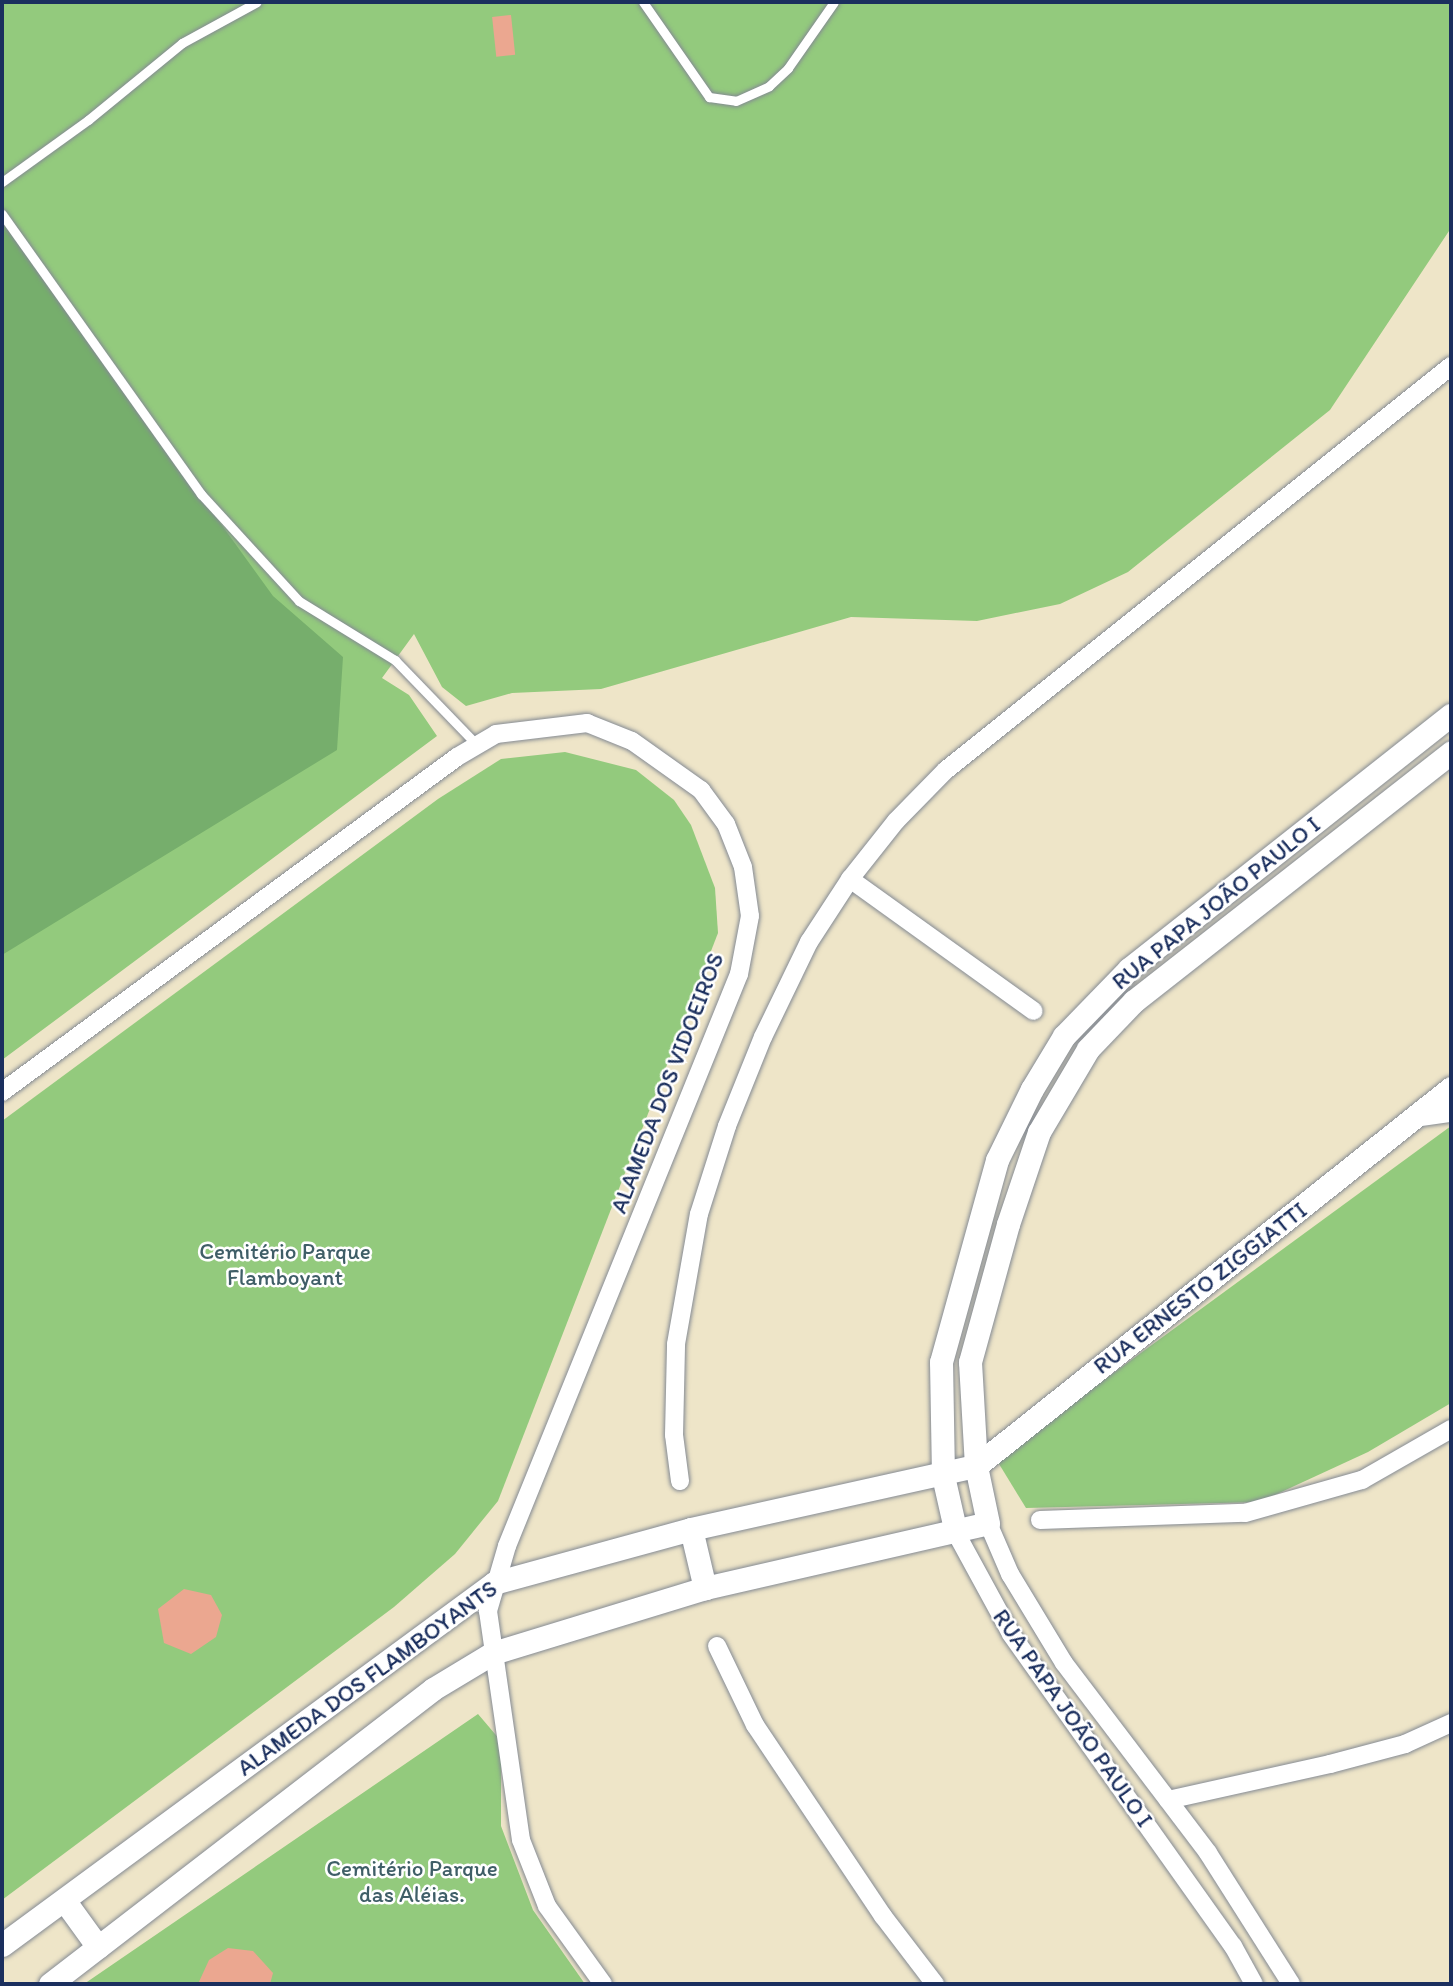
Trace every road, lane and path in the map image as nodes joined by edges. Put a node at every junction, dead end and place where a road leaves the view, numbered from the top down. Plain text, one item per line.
1 (257, 2) edge
2 (643, 2) edge
3 (834, 2) edge
4 (2, 182) edge
5 (2, 214) edge
6 (1451, 366) edge
7 (1451, 715) edge
8 (477, 745) junction
9 (1451, 752) edge
10 (850, 879) junction
11 (1034, 1011) dead end
12 (1451, 1088) edge
13 (2, 1092) edge
14 (1451, 1112) edge
15 (1414, 1118) junction
16 (1451, 1429) edge
17 (976, 1466) junction
18 (943, 1476) junction
19 (680, 1481) dead end
20 (1040, 1520) dead end
21 (989, 1523) junction
22 (691, 1529) junction
23 (956, 1533) junction
24 (494, 1583) junction
25 (705, 1588) junction
26 (717, 1646) dead end
27 (494, 1653) junction
28 (1451, 1723) edge
29 (1168, 1800) junction
30 (64, 1900) junction
31 (2, 1945) edge
32 (98, 1947) junction
33 (50, 1984) edge
34 (603, 1984) edge
35 (935, 1984) edge
36 (1254, 1984) edge
37 (1291, 1984) edge

1 - 4 lane
2 - 3 lane
5 - 8 lane
6 - 10 street
7 - 18 street, RUA PAPA JOÃO PAULO I
8 - 13 street, ALAMEDA DOS VIDOEIROS
8 - 24 street, ALAMEDA DOS VIDOEIROS
9 - 17 street, RUA PAPA JOÃO PAULO I
10 - 11 street
10 - 19 street
12 - 15 street, RUA ERNESTO ZIGGIATTI
14 - 15 street
15 - 17 street, RUA ERNESTO ZIGGIATTI
16 - 20 street
17 - 18 street, RUA ERNESTO ZIGGIATTI
17 - 21 street, RUA PAPA JOÃO PAULO I
18 - 22 street, ALAMEDA DOS FLAMBOYANTS
18 - 23 street, RUA PAPA JOÃO PAULO I
21 - 23 street, ALAMEDA DOS FLAMBOYANTS
21 - 29 street, RUA PAPA JOÃO PAULO I
22 - 24 street, ALAMEDA DOS FLAMBOYANTS
22 - 25 street
23 - 25 street, ALAMEDA DOS FLAMBOYANTS
23 - 36 street, RUA PAPA JOÃO PAULO I
24 - 27 street, ALAMEDA DOS VIDOEIROS
24 - 30 street, ALAMEDA DOS FLAMBOYANTS
25 - 27 street, ALAMEDA DOS FLAMBOYANTS
26 - 35 street
27 - 32 street, ALAMEDA DOS FLAMBOYANTS
27 - 34 street, ALAMEDA DOS VIDOEIROS
28 - 29 street
29 - 37 street, RUA PAPA JOÃO PAULO I
30 - 31 street, ALAMEDA DOS FLAMBOYANTS
30 - 32 street
32 - 33 street, ALAMEDA DOS FLAMBOYANTS

